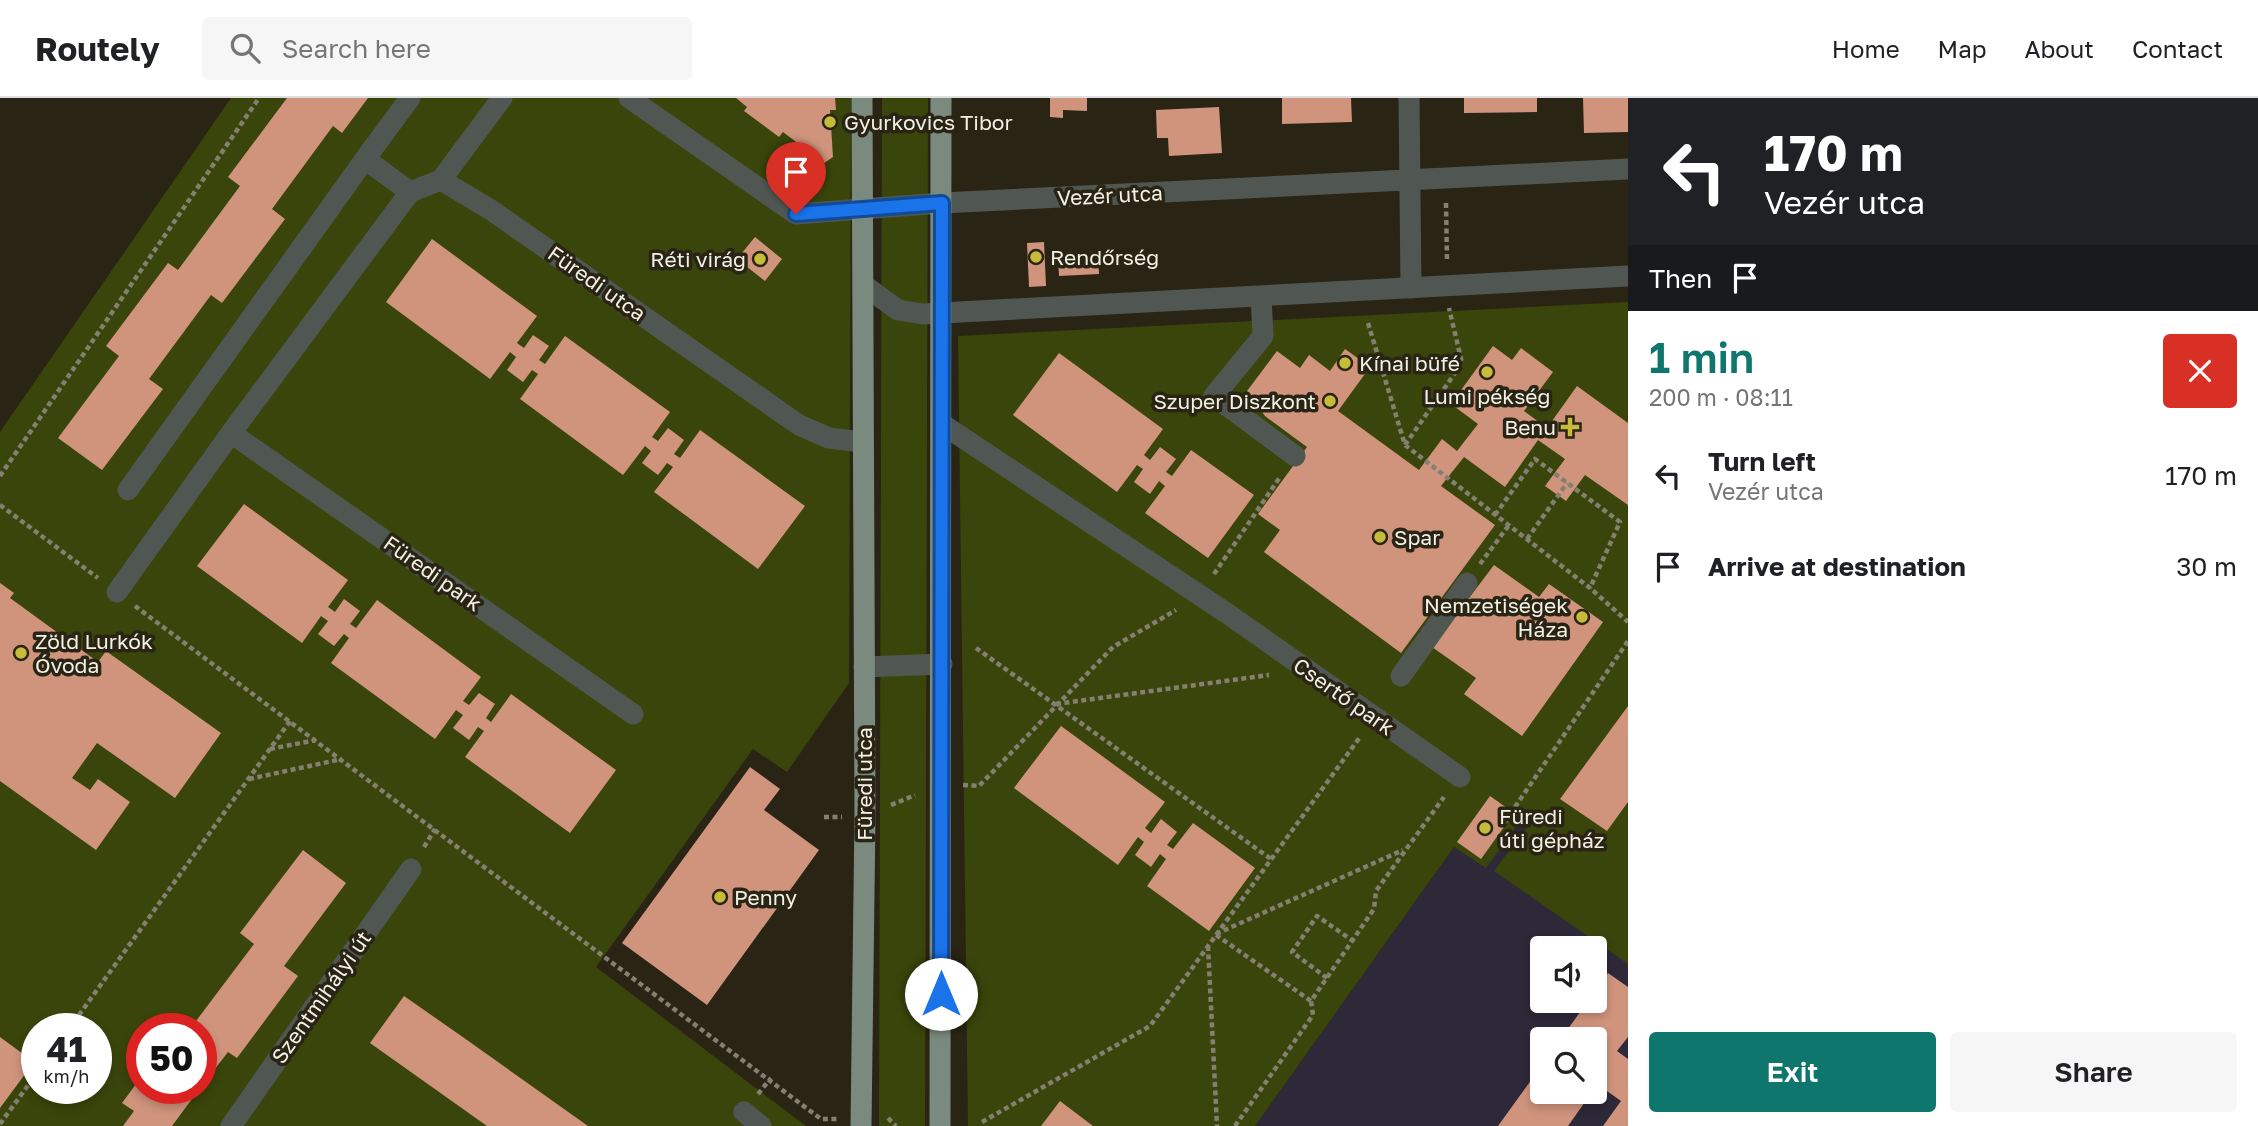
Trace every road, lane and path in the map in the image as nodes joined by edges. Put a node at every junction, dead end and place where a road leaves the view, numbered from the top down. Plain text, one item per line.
1 (259, 98) edge
2 (410, 98) edge
3 (502, 98) edge
4 (629, 98) edge
5 (862, 98) edge
6 (942, 98) edge
7 (1409, 98) edge
8 (365, 159) junction
9 (1628, 169) edge
10 (1446, 177) junction
11 (1409, 179) junction
12 (441, 180) junction
13 (411, 192) junction
14 (942, 203) junction
15 (863, 209) junction
16 (1628, 276) edge
17 (865, 286) junction
18 (1448, 286) junction
19 (1411, 288) junction
20 (1261, 296) junction
21 (942, 312) junction
22 (1368, 323) dead end
23 (942, 424) junction
24 (231, 433) junction
25 (862, 442) junction
26 (1405, 445) junction
27 (1295, 456) joint
28 (0, 477) edge
29 (1567, 483) junction
30 (128, 490) dead end
31 (0, 505) edge
32 (1495, 515) junction
33 (1509, 525) junction
34 (1527, 539) junction
35 (1467, 583) joint
36 (1590, 588) junction
37 (117, 592) junction
38 (1200, 595) junction
39 (1628, 622) edge
40 (1628, 641) edge
41 (976, 648) dead end
42 (942, 664) junction
43 (864, 667) junction
44 (1271, 675) dead end
45 (1401, 676) dead end
46 (1056, 704) junction
47 (633, 714) dead end
48 (1374, 716) junction
49 (290, 721) junction
50 (316, 740) junction
51 (269, 750) junction
52 (342, 759) junction
53 (1461, 777) joint
54 (248, 779) junction
55 (942, 783) junction
56 (1515, 807) dead end
57 (865, 816) junction
58 (824, 817) dead end
59 (1406, 849) junction
60 (1271, 859) junction
61 (411, 869) dead end
62 (1216, 935) junction
63 (1353, 941) junction
64 (1208, 945) junction
65 (1327, 978) junction
66 (1311, 1001) junction
67 (80, 1013) edge
68 (21, 1095) edge
69 (744, 1112) dead end
70 (821, 1119) dead end
71 (982, 1122) dead end
72 (0, 1124) edge
73 (231, 1126) edge
74 (761, 1126) edge
75 (861, 1126) edge
76 (940, 1126) edge
77 (1217, 1126) edge
78 (1235, 1126) edge

1 - 28 path
2 - 8 street
3 - 12 street
4 - 15 street, Vezér utca
5 - 15 main road, Füredi utca
6 - 14 main road
7 - 11 street
8 - 13 street
8 - 30 street
9 - 10 street, Vezér utca
10 - 11 street, Vezér utca
10 - 18 path
11 - 14 street, Vezér utca
11 - 19 street
12 - 13 street
12 - 25 street, Füredi utca
13 - 24 street
14 - 15 street, Vezér utca
14 - 21 main road
15 - 17 main road, Füredi utca
16 - 18 street
17 - 21 street
17 - 25 main road, Füredi utca
18 - 19 street
18 - 26 path
19 - 20 street
20 - 21 street
20 - 27 street
21 - 23 main road
22 - 26 path
23 - 38 street, Csertő park
23 - 42 main road
24 - 37 street
24 - 47 street, Füredi park
25 - 43 main road, Füredi utca
26 - 32 path
27 - 38 path
29 - 32 path
29 - 34 path
29 - 36 path
31 - 37 path
32 - 33 path
33 - 34 path
33 - 35 path
34 - 36 path
35 - 45 street
36 - 39 path
37 - 49 path
38 - 46 path
38 - 48 street, Csertő park
40 - 56 path
41 - 46 path
42 - 43 street
42 - 55 main road
43 - 57 main road, Füredi utca
44 - 46 path
46 - 55 path
46 - 60 path
48 - 53 street, Csertő park
48 - 60 path
49 - 50 path
49 - 51 path
50 - 51 path
50 - 52 path
51 - 54 path
52 - 54 path
52 - 70 path
53 - 59 path
54 - 67 path
55 - 57 path
55 - 76 main road
57 - 58 path
57 - 75 main road, Füredi utca
59 - 62 path
59 - 63 path
60 - 62 path
61 - 73 street, Szentmihályi út
62 - 64 path
62 - 66 path
63 - 65 path
63 - 65 path
64 - 71 path
64 - 77 path
65 - 66 path
66 - 78 path
68 - 72 path
69 - 74 street

